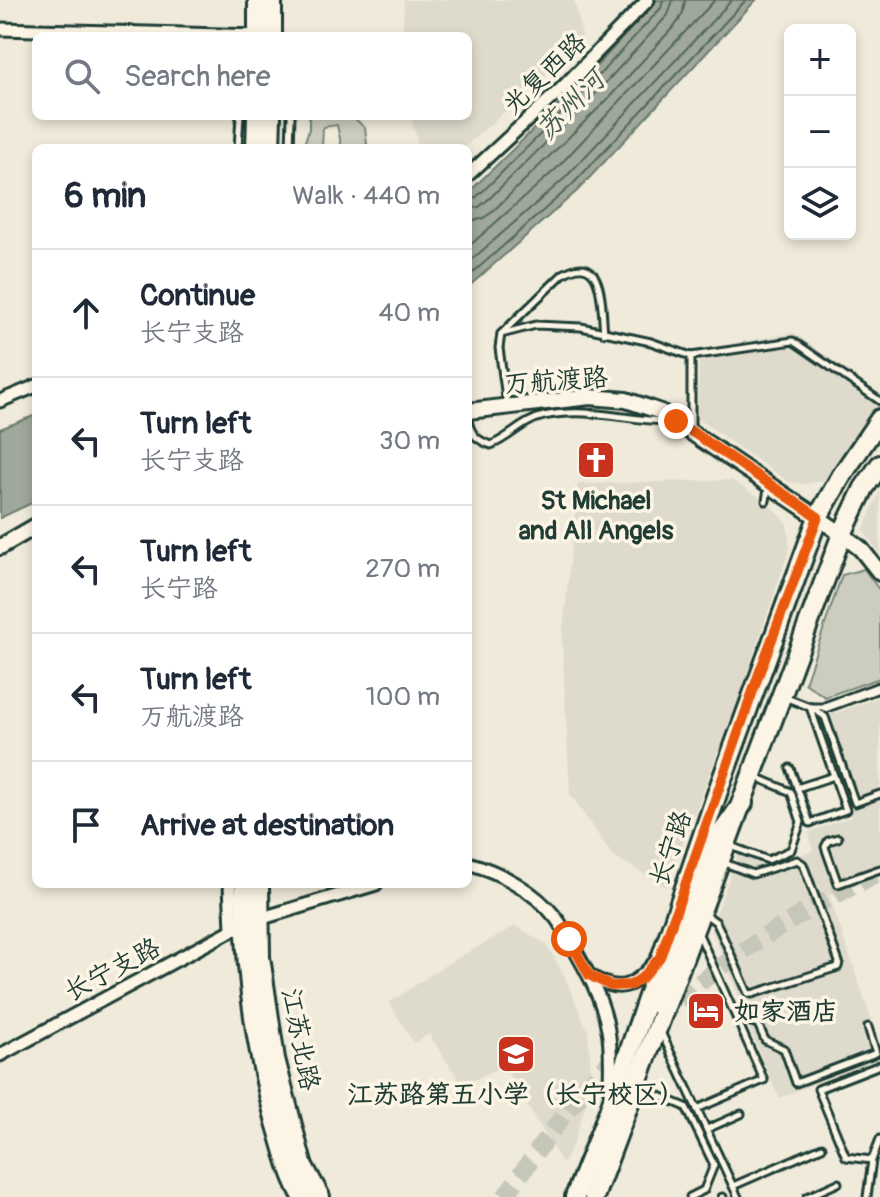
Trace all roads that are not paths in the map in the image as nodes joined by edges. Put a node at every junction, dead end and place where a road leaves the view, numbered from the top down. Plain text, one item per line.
1 (258, 0) edge
2 (272, 0) edge
3 (648, 0) edge
4 (0, 29) edge
5 (134, 32) edge
6 (267, 32) edge
7 (268, 32) edge
8 (259, 120) edge
9 (291, 120) edge
10 (241, 144) edge
11 (256, 144) edge
12 (268, 144) edge
13 (290, 144) edge
14 (472, 171) edge
15 (604, 333) junction
16 (501, 334) junction
17 (691, 356) junction
18 (32, 388) edge
19 (0, 401) edge
20 (880, 401) edge
21 (507, 406) junction
22 (472, 410) edge
23 (880, 419) edge
24 (676, 421) junction
25 (691, 430) junction
26 (472, 433) edge
27 (880, 465) edge
28 (769, 483) junction
29 (766, 501) dead end
30 (818, 517) junction
31 (32, 528) edge
32 (842, 534) junction
33 (0, 547) edge
34 (880, 573) edge
35 (880, 687) edge
36 (783, 696) junction
37 (810, 707) junction
38 (826, 707) joint
39 (790, 768) dead end
40 (753, 775) junction
41 (834, 776) junction
42 (797, 788) junction
43 (880, 794) edge
44 (743, 803) junction
45 (838, 838) dead end
46 (724, 853) junction
47 (472, 864) edge
48 (880, 869) edge
49 (232, 888) edge
50 (245, 888) edge
51 (258, 888) edge
52 (363, 888) edge
53 (699, 920) junction
54 (245, 924) junction
55 (660, 957) junction
56 (589, 975) junction
57 (654, 1003) dead end
58 (736, 1017) junction
59 (868, 1027) dead end
60 (658, 1028) junction
61 (0, 1055) edge
62 (880, 1065) edge
63 (655, 1094) dead end
64 (696, 1106) junction
65 (686, 1107) junction
66 (609, 1111) junction
67 (741, 1114) dead end
68 (707, 1129) junction
69 (880, 1139) edge
70 (822, 1147) dead end
71 (872, 1160) junction
72 (838, 1183) dead end
73 (733, 1186) junction
74 (303, 1197) edge
75 (320, 1197) edge
76 (575, 1197) edge
77 (595, 1197) edge
78 (690, 1197) edge
79 (738, 1197) edge
80 (807, 1197) edge
81 (867, 1197) edge

1 - 6 main road
2 - 7 main road
3 - 14 street, 光复西路
4 - 5 street
8 - 10 lane
8 - 11 main road
8 - 12 main road
9 - 13 lane
15 - 16 lane
15 - 16 lane
15 - 17 lane
16 - 21 lane
17 - 20 lane
17 - 25 lane
18 - 19 street
21 - 22 street, 万航渡路
21 - 24 street, 万航渡路
23 - 30 main road, 长宁路
24 - 25 street, 万航渡路
24 - 26 lane
25 - 28 street, 万航渡路
27 - 32 main road, 长宁路
28 - 29 lane
28 - 30 street, 万航渡路
30 - 32 street, 万航渡路
30 - 55 main road, 长宁路
31 - 33 street
32 - 34 street, 万航渡路
32 - 36 main road, 长宁路
35 - 38 street
36 - 37 lane
36 - 40 main road, 长宁路
37 - 38 lane
37 - 41 lane
37 - 43 lane
39 - 42 lane
40 - 44 main road, 长宁路
40 - 46 lane
41 - 42 lane
41 - 42 lane
44 - 46 main road, 长宁路
44 - 57 main road
45 - 48 lane
46 - 53 main road, 长宁路
46 - 53 lane
47 - 56 street
49 - 54 street
50 - 54 main road, 江苏北路
51 - 54 main road, 江苏北路
52 - 54 street, 长宁支路
53 - 58 lane
53 - 60 main road, 长宁路
54 - 61 street, 长宁支路
54 - 74 main road, 江苏北路
54 - 75 main road, 江苏北路
55 - 56 street
55 - 66 main road, 长宁路
56 - 66 street
58 - 59 lane
58 - 64 lane
60 - 64 lane
60 - 77 main road, 长宁路
62 - 71 lane
63 - 65 lane
64 - 65 lane
64 - 68 lane
65 - 78 lane
66 - 76 main road, 长宁路
67 - 68 lane
68 - 73 lane
69 - 71 lane
70 - 73 lane
71 - 81 lane
72 - 80 lane
73 - 79 lane

